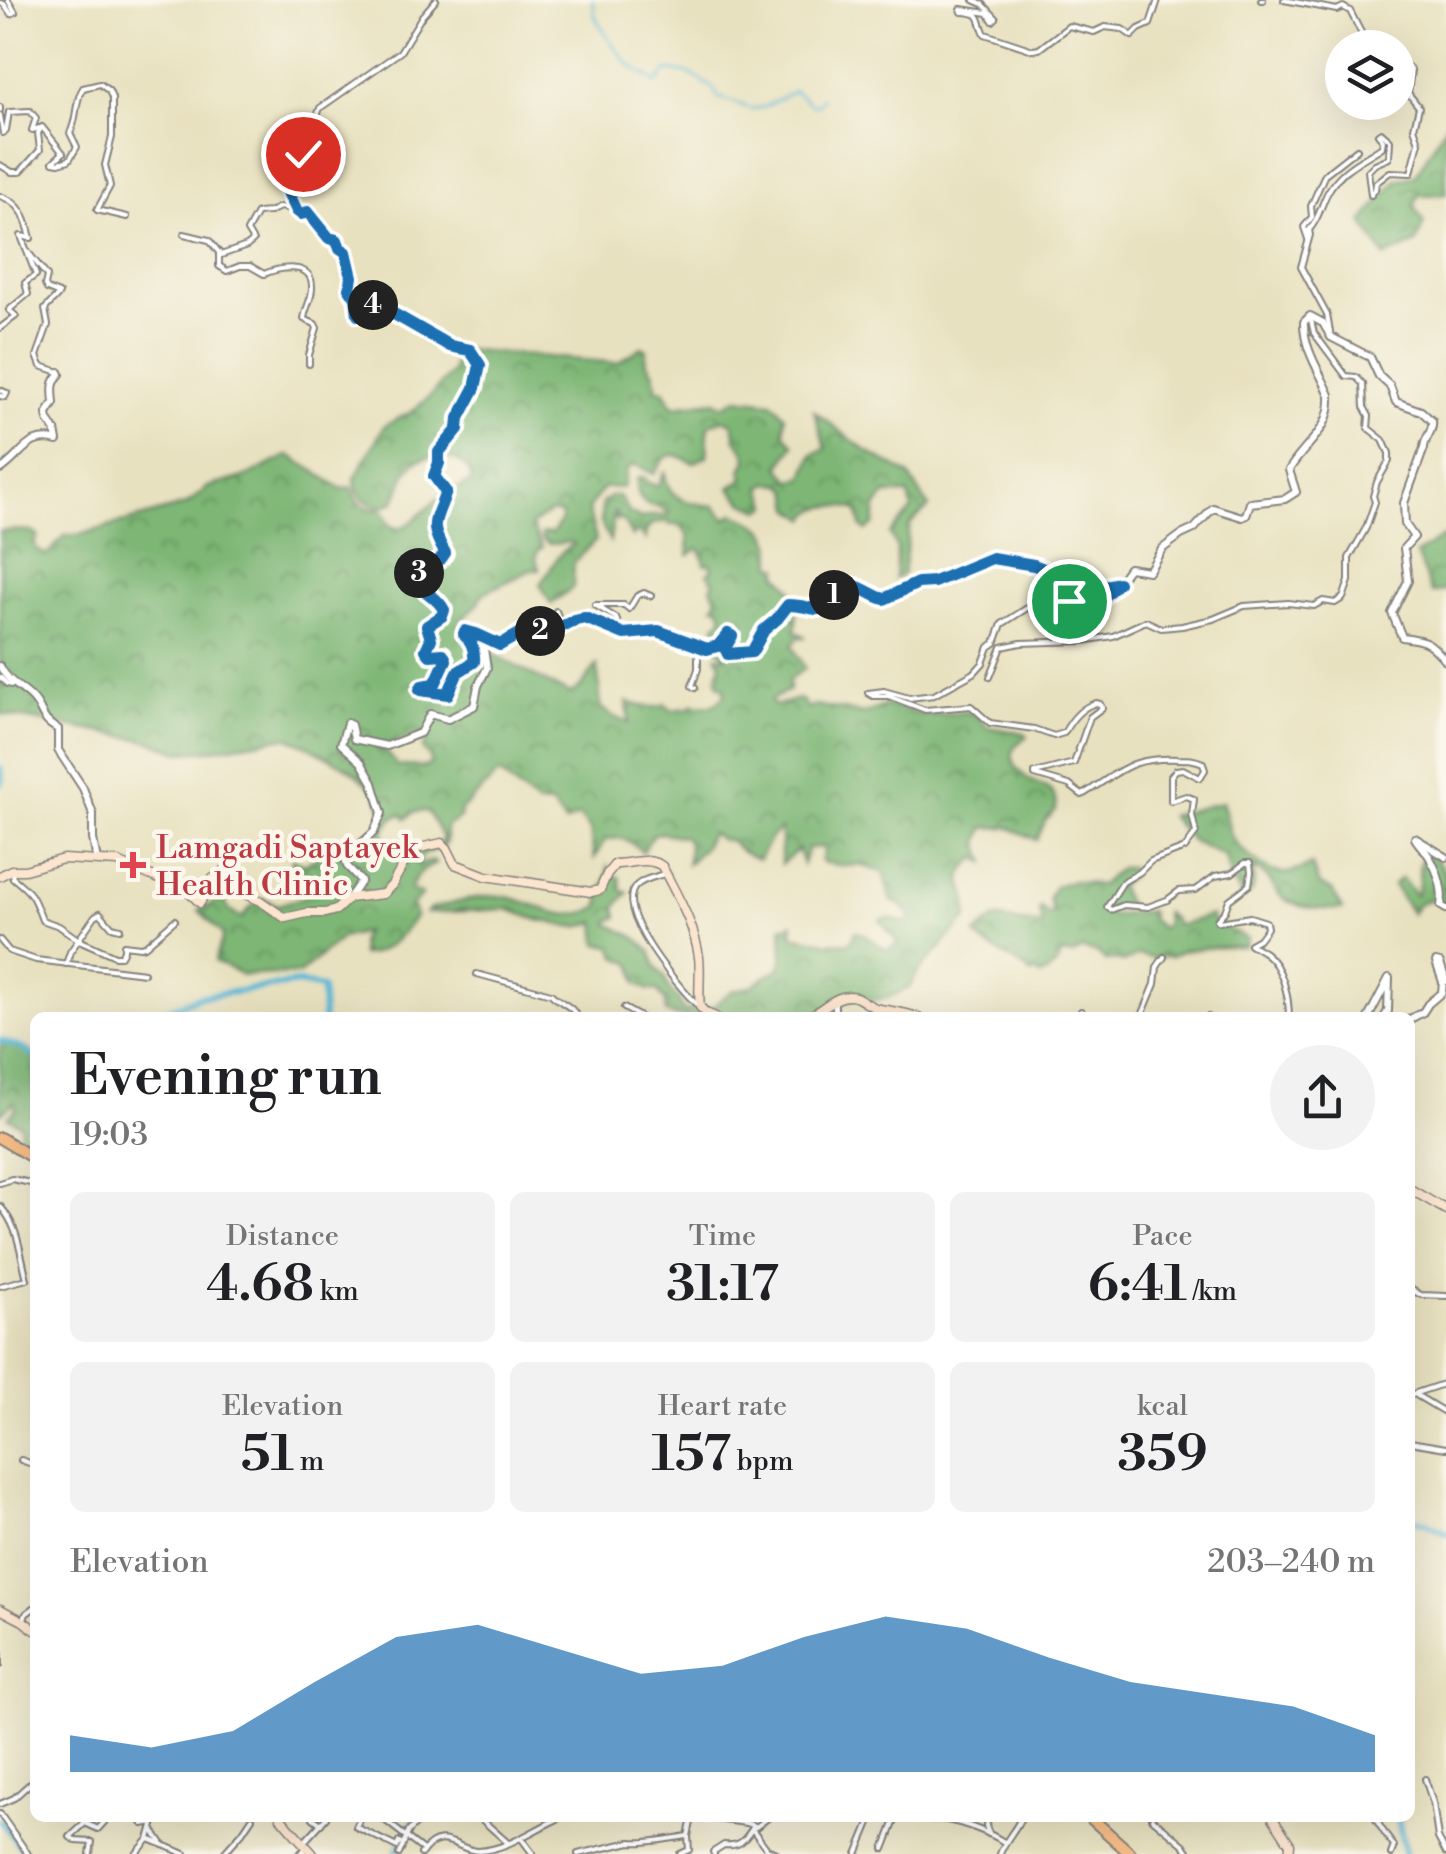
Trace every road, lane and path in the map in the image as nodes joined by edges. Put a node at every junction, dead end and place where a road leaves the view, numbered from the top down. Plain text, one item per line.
1 (8, 0) edge
2 (436, 0) edge
3 (974, 0) edge
4 (1158, 0) edge
5 (1284, 0) edge
6 (0, 3) edge
7 (1360, 30) edge
8 (1415, 102) edge
9 (0, 111) edge
10 (40, 128) junction
11 (1357, 149) dead end
12 (0, 165) edge
13 (0, 196) edge
14 (296, 210) junction
15 (127, 217) dead end
16 (184, 234) dead end
17 (1308, 239) junction
18 (28, 252) junction
19 (219, 253) junction
20 (1310, 316) junction
21 (0, 328) edge
22 (1331, 337) junction
23 (309, 364) dead end
24 (59, 372) joint
25 (0, 470) edge
26 (1118, 583) junction
27 (651, 596) dead end
28 (556, 611) dead end
29 (558, 630) junction
30 (621, 633) junction
31 (497, 644) junction
32 (698, 648) junction
33 (1446, 661) edge
34 (0, 666) edge
35 (0, 677) edge
36 (990, 677) dead end
37 (16, 685) junction
38 (695, 688) dead end
39 (1446, 857) edge
40 (97, 860) junction
41 (14, 869) junction
42 (666, 873) junction
43 (0, 876) edge
44 (350, 898) junction
45 (1446, 909) edge
46 (174, 920) dead end
47 (120, 929) dead end
48 (0, 940) edge
49 (79, 940) junction
50 (1164, 957) dead end
51 (66, 964) junction
52 (144, 973) dead end
53 (477, 974) dead end
54 (1446, 981) edge
55 (1446, 992) edge
56 (835, 1000) junction
57 (1445, 1000) edge
58 (700, 1007) junction
59 (624, 1008) dead end
60 (575, 1012) edge
61 (631, 1012) edge
62 (704, 1012) edge
63 (818, 1012) edge
64 (834, 1012) edge
65 (905, 1012) edge
66 (1143, 1012) edge
67 (1288, 1012) edge
68 (1371, 1012) edge
69 (1387, 1012) edge
70 (1415, 1016) edge
71 (0, 1138) edge
72 (30, 1156) edge
73 (0, 1183) edge
74 (30, 1183) edge
75 (1415, 1192) edge
76 (0, 1206) edge
77 (1446, 1210) edge
78 (0, 1286) edge
79 (1415, 1292) edge
80 (1446, 1296) edge
81 (1446, 1383) edge
82 (1415, 1393) edge
83 (1415, 1396) edge
84 (1446, 1414) edge
85 (1415, 1443) edge
86 (1446, 1448) edge
87 (21, 1460) dead end
88 (30, 1464) edge
89 (0, 1609) edge
90 (30, 1611) edge
91 (23, 1621) junction
92 (30, 1626) edge
93 (0, 1654) edge
94 (0, 1664) edge
95 (1424, 1779) dead end
96 (30, 1784) edge
97 (0, 1804) edge
98 (0, 1814) edge
99 (82, 1822) edge
100 (141, 1822) edge
101 (154, 1822) joint
102 (249, 1822) edge
103 (285, 1822) edge
104 (318, 1822) edge
105 (358, 1822) edge
106 (386, 1822) edge
107 (417, 1822) edge
108 (484, 1822) edge
109 (552, 1822) edge
110 (691, 1822) edge
111 (746, 1822) edge
112 (764, 1822) edge
113 (870, 1822) edge
114 (894, 1822) edge
115 (952, 1822) edge
116 (986, 1822) edge
117 (1019, 1822) edge
118 (1095, 1822) edge
119 (1157, 1822) edge
120 (1276, 1822) edge
121 (1378, 1822) edge
122 (321, 1824) joint
123 (753, 1828) junction
124 (152, 1829) junction
125 (989, 1834) junction
126 (688, 1836) junction
127 (228, 1837) dead end
128 (521, 1837) junction
129 (148, 1839) junction
130 (405, 1841) junction
131 (234, 1842) junction
132 (1004, 1842) junction
133 (508, 1843) junction
134 (163, 1845) junction
135 (494, 1847) junction
136 (308, 1848) edge
137 (884, 1848) dead end
138 (422, 1852) edge
139 (484, 1852) edge
140 (1446, 1852) edge
141 (472, 1853) edge
142 (28, 1854) edge
143 (90, 1854) edge
144 (136, 1854) edge
145 (185, 1854) edge
146 (223, 1854) edge
147 (299, 1854) edge
148 (398, 1854) edge
149 (497, 1854) edge
150 (533, 1854) edge
151 (578, 1854) edge
152 (680, 1854) edge
153 (714, 1854) edge
154 (778, 1854) edge
155 (857, 1854) edge
156 (1000, 1854) edge
157 (1131, 1854) edge
158 (1190, 1854) edge
159 (1289, 1854) edge
160 (1391, 1854) edge

1 - 6 street
2 - 14 street
3 - 4 street
5 - 7 street
8 - 17 street
9 - 10 street
10 - 12 street
10 - 15 street
11 - 17 street
13 - 18 street
14 - 19 street
14 - 31 street
16 - 19 street
17 - 22 street
18 - 21 street
18 - 24 street
19 - 23 street
20 - 22 street
20 - 26 street
20 - 36 street
22 - 33 street
24 - 25 street
26 - 32 street
26 - 67 street
27 - 30 street
28 - 29 street
29 - 30 street
29 - 31 street
30 - 32 street
31 - 44 street
32 - 38 street
34 - 37 street
35 - 37 street
37 - 40 street
39 - 45 street
40 - 41 main road
40 - 44 main road
41 - 43 main road
41 - 49 street
42 - 44 main road
42 - 58 main road
42 - 58 street
46 - 49 street
47 - 49 street
48 - 51 street
49 - 51 street
50 - 66 street
51 - 52 street
53 - 60 street
54 - 70 street
55 - 57 street
56 - 63 main road
56 - 64 street
56 - 65 main road
58 - 62 main road
59 - 61 street
68 - 69 street
71 - 72 highway
73 - 74 street
75 - 77 main road
76 - 78 street
79 - 80 street
81 - 82 street
83 - 84 street
85 - 86 street
87 - 88 street
89 - 91 main road
90 - 91 street
91 - 92 main road
93 - 94 street
95 - 140 street
96 - 97 street
98 - 142 street
99 - 143 street
100 - 101 street
101 - 124 street
102 - 131 street
103 - 136 main road
104 - 122 street
105 - 130 street
106 - 130 street
107 - 130 street
108 - 133 street
109 - 128 street
110 - 126 street
111 - 123 street
112 - 123 street
113 - 155 street
114 - 137 street
115 - 125 street
116 - 125 street
117 - 132 street
118 - 157 highway
119 - 158 street
120 - 159 main road
121 - 160 street
122 - 136 street
123 - 153 street
123 - 154 street
124 - 129 street
124 - 134 street
125 - 132 street
126 - 151 street
126 - 152 street
127 - 131 street
128 - 133 street
128 - 150 street
129 - 134 street
129 - 144 street
130 - 138 street
130 - 148 street
131 - 146 street
132 - 156 street
133 - 135 street
134 - 145 street
135 - 139 street
135 - 149 street
136 - 147 street
138 - 141 street
139 - 141 street

